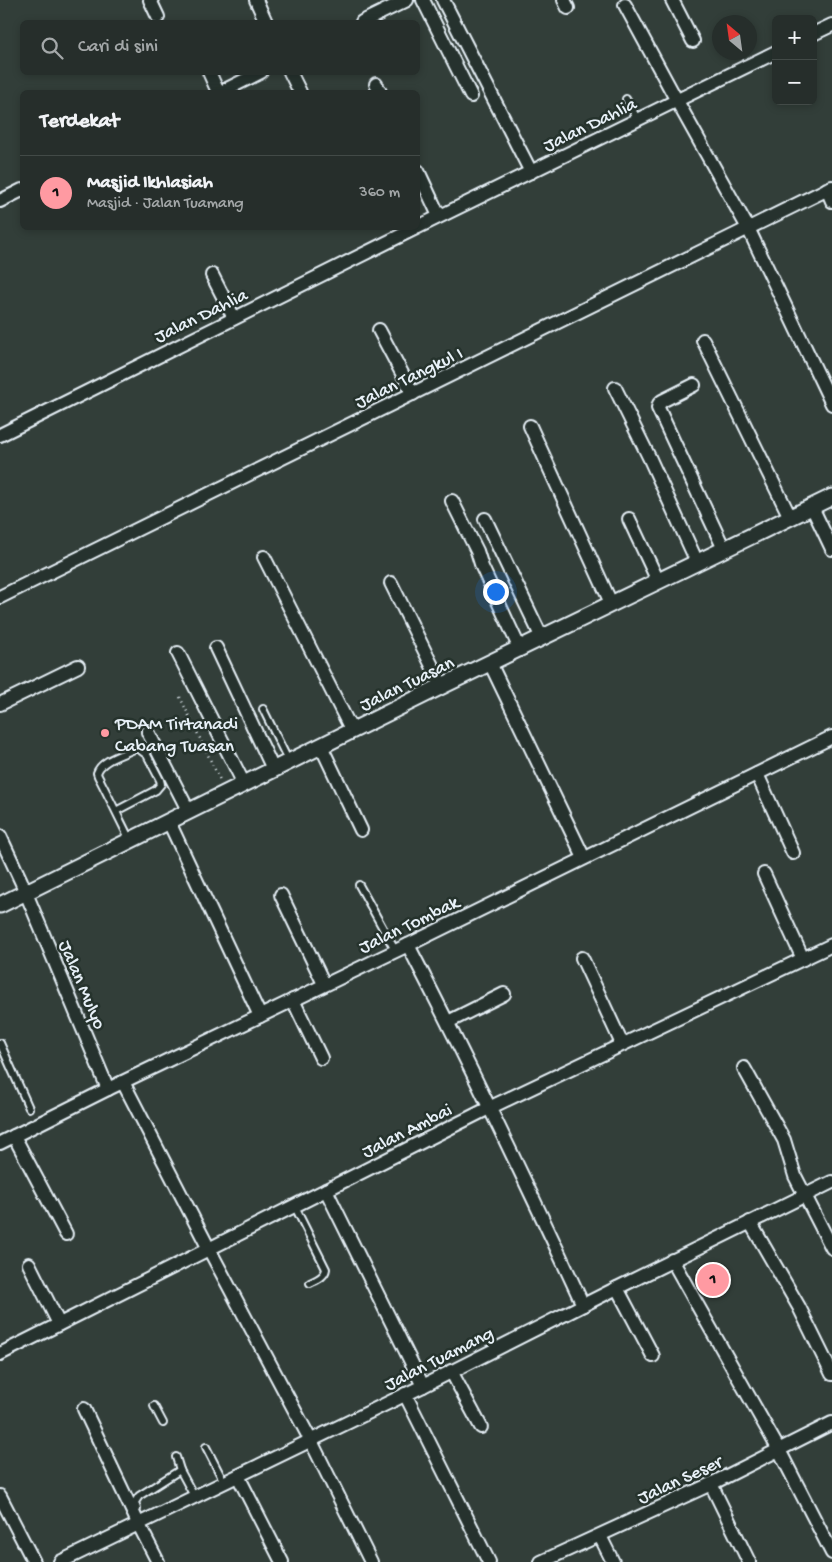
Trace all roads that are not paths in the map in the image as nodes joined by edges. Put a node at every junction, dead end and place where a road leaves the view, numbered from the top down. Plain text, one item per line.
1 (150, 0) edge
2 (256, 0) edge
3 (407, 0) edge
4 (423, 0) edge
5 (443, 0) edge
6 (672, 0) edge
7 (625, 5) dead end
8 (158, 17) dead end
9 (265, 20) edge
10 (366, 20) edge
11 (832, 25) edge
12 (817, 32) edge
13 (693, 41) dead end
14 (772, 54) edge
15 (210, 75) edge
16 (255, 75) edge
17 (292, 75) edge
18 (218, 90) edge
19 (223, 90) edge
20 (299, 90) edge
21 (471, 96) dead end
22 (626, 99) dead end
23 (677, 102) junction
24 (638, 120) junction
25 (531, 172) junction
26 (420, 175) edge
27 (20, 191) edge
28 (830, 192) edge
29 (0, 202) edge
30 (439, 216) junction
31 (420, 226) edge
32 (748, 228) junction
33 (411, 230) edge
34 (212, 275) dead end
35 (234, 318) junction
36 (380, 330) dead end
37 (703, 340) dead end
38 (694, 385) dead end
39 (615, 388) dead end
40 (413, 394) junction
41 (832, 404) edge
42 (530, 426) dead end
43 (0, 435) edge
44 (832, 497) edge
45 (452, 501) dead end
46 (812, 507) junction
47 (790, 518) junction
48 (485, 519) dead end
49 (629, 519) dead end
50 (724, 549) junction
51 (832, 549) edge
52 (264, 557) dead end
53 (697, 562) junction
54 (658, 581) junction
55 (391, 583) dead end
56 (0, 597) edge
57 (611, 603) junction
58 (542, 638) junction
59 (216, 648) dead end
60 (520, 649) junction
61 (178, 654) dead end
62 (490, 663) junction
63 (78, 666) dead end
64 (442, 686) junction
65 (0, 704) edge
66 (264, 709) dead end
67 (352, 731) junction
68 (148, 732) dead end
69 (832, 737) edge
70 (320, 746) junction
71 (289, 762) junction
72 (273, 769) junction
73 (757, 774) junction
74 (244, 784) junction
75 (116, 811) junction
76 (189, 812) junction
77 (170, 822) junction
78 (360, 830) dead end
79 (0, 836) edge
80 (131, 841) junction
81 (793, 853) dead end
82 (584, 858) junction
83 (764, 874) dead end
84 (358, 885) dead end
85 (26, 892) junction
86 (281, 895) dead end
87 (0, 906) edge
88 (408, 945) junction
89 (832, 945) edge
90 (395, 950) junction
91 (582, 958) dead end
92 (803, 959) junction
93 (324, 984) junction
94 (504, 994) dead end
95 (293, 1000) junction
96 (260, 1016) junction
97 (448, 1022) junction
98 (0, 1043) edge
99 (622, 1044) junction
100 (321, 1058) dead end
101 (744, 1068) dead end
102 (123, 1082) junction
103 (108, 1089) junction
104 (29, 1108) dead end
105 (489, 1108) junction
106 (14, 1136) junction
107 (0, 1143) edge
108 (832, 1182) edge
109 (326, 1190) junction
110 (805, 1195) junction
111 (295, 1207) junction
112 (750, 1222) junction
113 (66, 1234) dead end
114 (832, 1248) edge
115 (209, 1249) junction
116 (672, 1260) junction
117 (29, 1264) dead end
118 (310, 1283) dead end
119 (617, 1288) junction
120 (583, 1305) junction
121 (59, 1324) junction
122 (0, 1354) edge
123 (653, 1356) dead end
124 (451, 1371) junction
125 (832, 1374) edge
126 (423, 1386) junction
127 (405, 1394) junction
128 (154, 1406) dead end
129 (84, 1409) dead end
130 (832, 1423) edge
131 (162, 1424) dead end
132 (481, 1427) dead end
133 (311, 1441) junction
134 (206, 1447) dead end
135 (779, 1450) junction
136 (176, 1457) dead end
137 (180, 1470) junction
138 (238, 1476) junction
139 (224, 1482) junction
140 (711, 1484) junction
141 (0, 1496) edge
142 (194, 1496) junction
143 (141, 1524) junction
144 (600, 1536) junction
145 (832, 1553) edge
146 (34, 1562) edge
147 (60, 1562) edge
148 (158, 1562) edge
149 (282, 1562) edge
150 (371, 1562) edge
151 (489, 1562) edge
152 (541, 1562) edge
153 (613, 1562) edge
154 (749, 1562) edge

1 - 8 street
2 - 9 street
3 - 10 street
4 - 21 street
5 - 25 street
6 - 13 street
7 - 23 street
11 - 12 street
14 - 23 street, Jalan Dahlia
15 - 18 street
16 - 19 street
17 - 20 street
22 - 24 lane
23 - 24 street, Jalan Dahlia
23 - 32 street
24 - 25 street, Jalan Dahlia
25 - 30 street, Jalan Dahlia
26 - 30 street
27 - 29 street
28 - 32 street, Jalan Tangkul I
30 - 31 street, Jalan Dahlia
32 - 40 street, Jalan Tangkul I
32 - 41 street
33 - 35 street, Jalan Dahlia
34 - 35 street
35 - 43 street, Jalan Dahlia
36 - 40 street
37 - 47 street
38 - 50 street
39 - 53 street
40 - 56 street, Jalan Tangkul I
42 - 57 street
44 - 46 street, Jalan Tuasan
45 - 60 street
46 - 47 street, Jalan Tuasan
46 - 51 street
47 - 50 street, Jalan Tuasan
48 - 58 street
49 - 54 street
50 - 53 street, Jalan Tuasan
52 - 67 street
53 - 54 street, Jalan Tuasan
54 - 57 street, Jalan Tuasan
55 - 64 street
57 - 58 street, Jalan Tuasan
58 - 60 street, Jalan Tuasan
59 - 72 street
60 - 62 street, Jalan Tuasan
61 - 74 street
62 - 64 street, Jalan Tuasan
62 - 82 street
63 - 65 street
64 - 67 street, Jalan Tuasan
66 - 71 lane
67 - 70 street, Jalan Tuasan
68 - 76 street
69 - 73 street, Jalan Tombak
70 - 71 street, Jalan Tuasan
70 - 78 street
71 - 72 street, Jalan Tuasan
72 - 74 street, Jalan Tuasan
73 - 81 street
73 - 82 street, Jalan Tombak
74 - 76 street, Jalan Tuasan
75 - 75 lane
75 - 80 lane
76 - 77 street, Jalan Tuasan
77 - 80 street, Jalan Tuasan
77 - 96 street
79 - 85 street, Jalan Mulyo
80 - 85 street, Jalan Tuasan
82 - 88 street, Jalan Tombak
83 - 92 street
84 - 90 lane
85 - 87 street, Jalan Tuasan
85 - 103 street, Jalan Mulyo
86 - 93 street
88 - 90 street, Jalan Tombak
88 - 97 street
89 - 92 street, Jalan Ambai
90 - 93 street, Jalan Tombak
91 - 99 street
92 - 99 street, Jalan Ambai
93 - 95 street, Jalan Tombak
94 - 97 street
95 - 96 street, Jalan Tombak
95 - 100 street
96 - 102 street, Jalan Tombak
97 - 105 street
98 - 104 lane
99 - 105 street, Jalan Ambai
101 - 110 street
102 - 103 street, Jalan Tombak
102 - 115 street
103 - 106 street, Jalan Tombak
105 - 109 street, Jalan Ambai
105 - 120 street
106 - 107 street, Jalan Tombak
106 - 113 street
108 - 110 street, Jalan Tuamang
109 - 111 street, Jalan Ambai
109 - 126 street
110 - 112 street, Jalan Tuamang
110 - 114 street
111 - 115 street, Jalan Ambai
111 - 118 lane
112 - 116 street, Jalan Tuamang
112 - 125 street
115 - 121 street, Jalan Ambai
115 - 133 street
116 - 119 street, Jalan Tuamang
116 - 135 street
117 - 121 street
119 - 120 street, Jalan Tuamang
119 - 123 street
120 - 124 street, Jalan Tuamang
121 - 122 street, Jalan Ambai
124 - 126 street, Jalan Tuamang
124 - 132 street
126 - 127 street, Jalan Tuamang
127 - 133 street, Jalan Tuamang
127 - 151 street
128 - 131 lane
129 - 143 street
130 - 135 street, Jalan Seser
133 - 138 street, Jalan Tuamang
133 - 150 street
134 - 139 lane
135 - 140 street, Jalan Seser
135 - 145 street
136 - 137 lane
137 - 142 lane
137 - 143 lane
138 - 139 street, Jalan Tuamang
138 - 149 street
139 - 142 street, Jalan Tuamang
140 - 144 street, Jalan Seser
140 - 154 street
141 - 146 street
142 - 143 street, Jalan Tuamang
143 - 147 street, Jalan Tuamang
143 - 148 street
144 - 152 street, Jalan Seser
144 - 153 street

